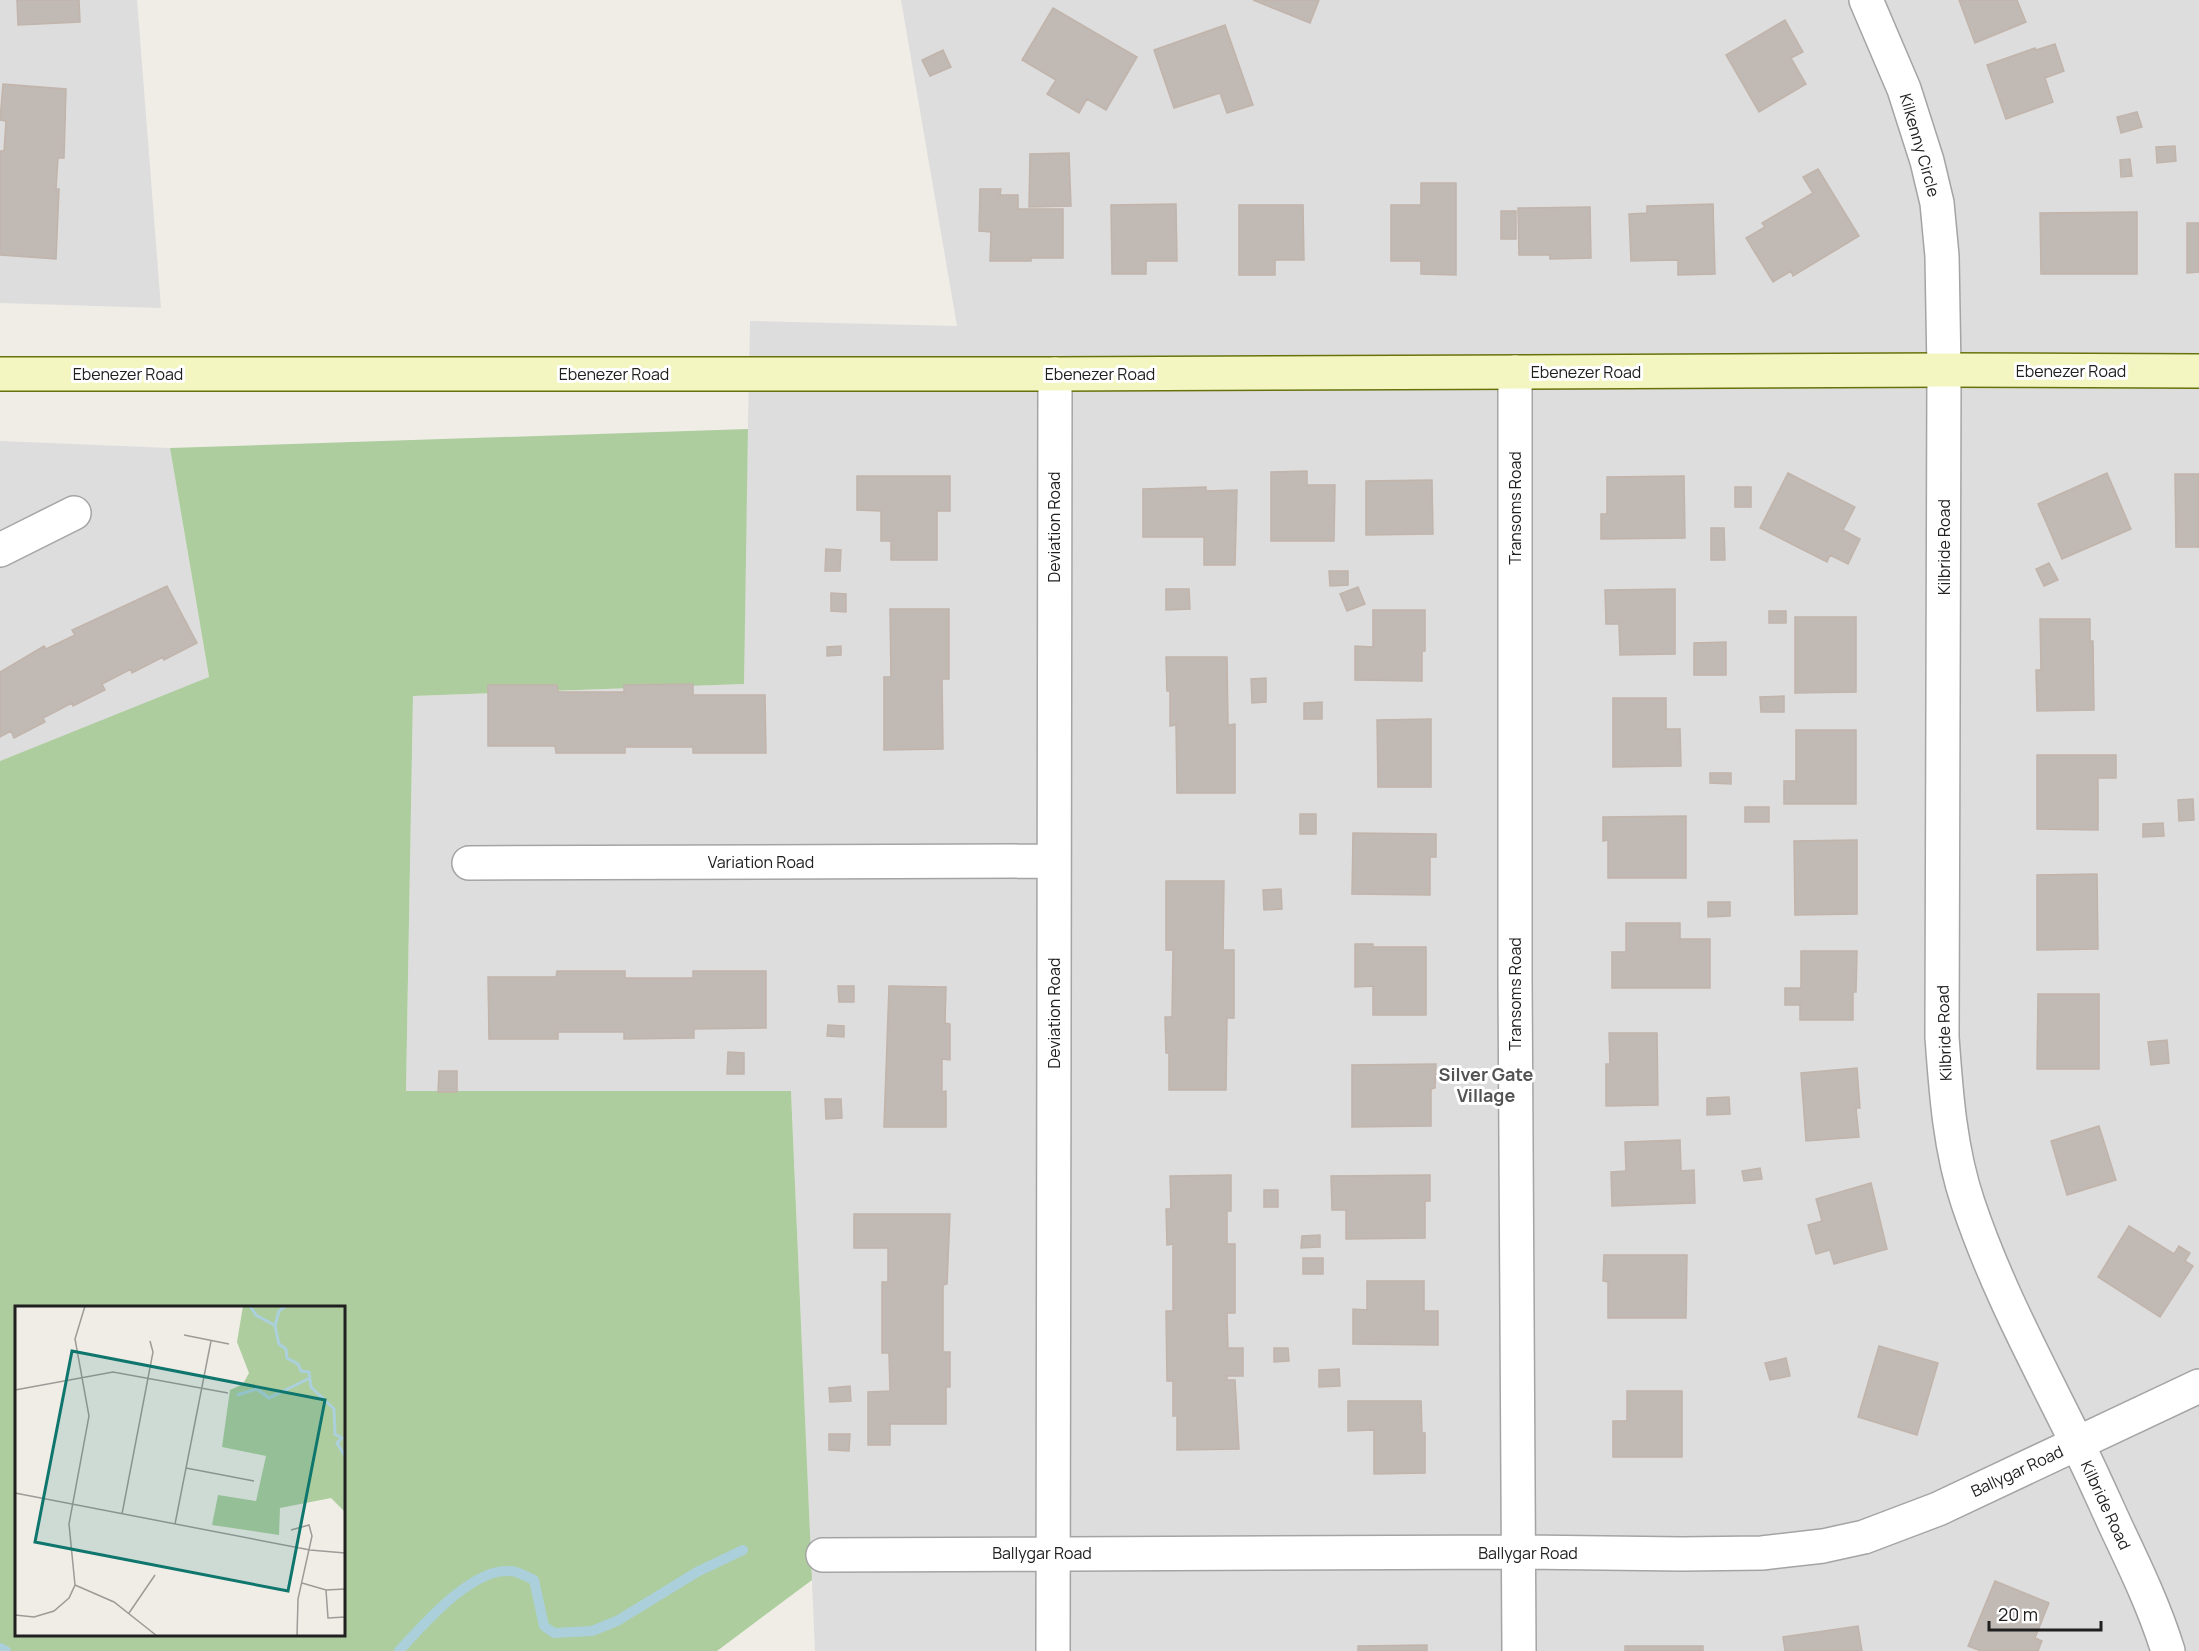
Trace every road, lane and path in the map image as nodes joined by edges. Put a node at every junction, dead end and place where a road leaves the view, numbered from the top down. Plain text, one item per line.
1 (1866, 0) edge
2 (1944, 370) junction
3 (2199, 371) edge
4 (1515, 372) junction
5 (0, 374) edge
6 (1055, 374) junction
7 (74, 513) dead end
8 (0, 549) edge
9 (1054, 861) junction
10 (469, 863) dead end
11 (2199, 1386) edge
12 (2077, 1443) junction
13 (1519, 1552) junction
14 (1053, 1553) junction
15 (823, 1555) dead end
16 (1053, 1651) edge
17 (1519, 1651) edge
18 (2168, 1651) edge

1 - 2 street, Kilkenny Circle
2 - 3 street, Ebenezer Road
2 - 4 street, Ebenezer Road
2 - 12 street, Kilbride Road
4 - 6 street, Ebenezer Road
4 - 13 street, Transoms Road
5 - 6 street, Ebenezer Road
6 - 9 street, Deviation Road
7 - 8 street
9 - 10 street, Variation Road
9 - 14 street, Deviation Road
11 - 12 street, Ballygar Road
12 - 13 street, Ballygar Road
12 - 18 street, Kilbride Road
13 - 14 street, Ballygar Road
13 - 17 street, Transoms Road
14 - 15 street, Ballygar Road
14 - 16 street, Deviation Road

